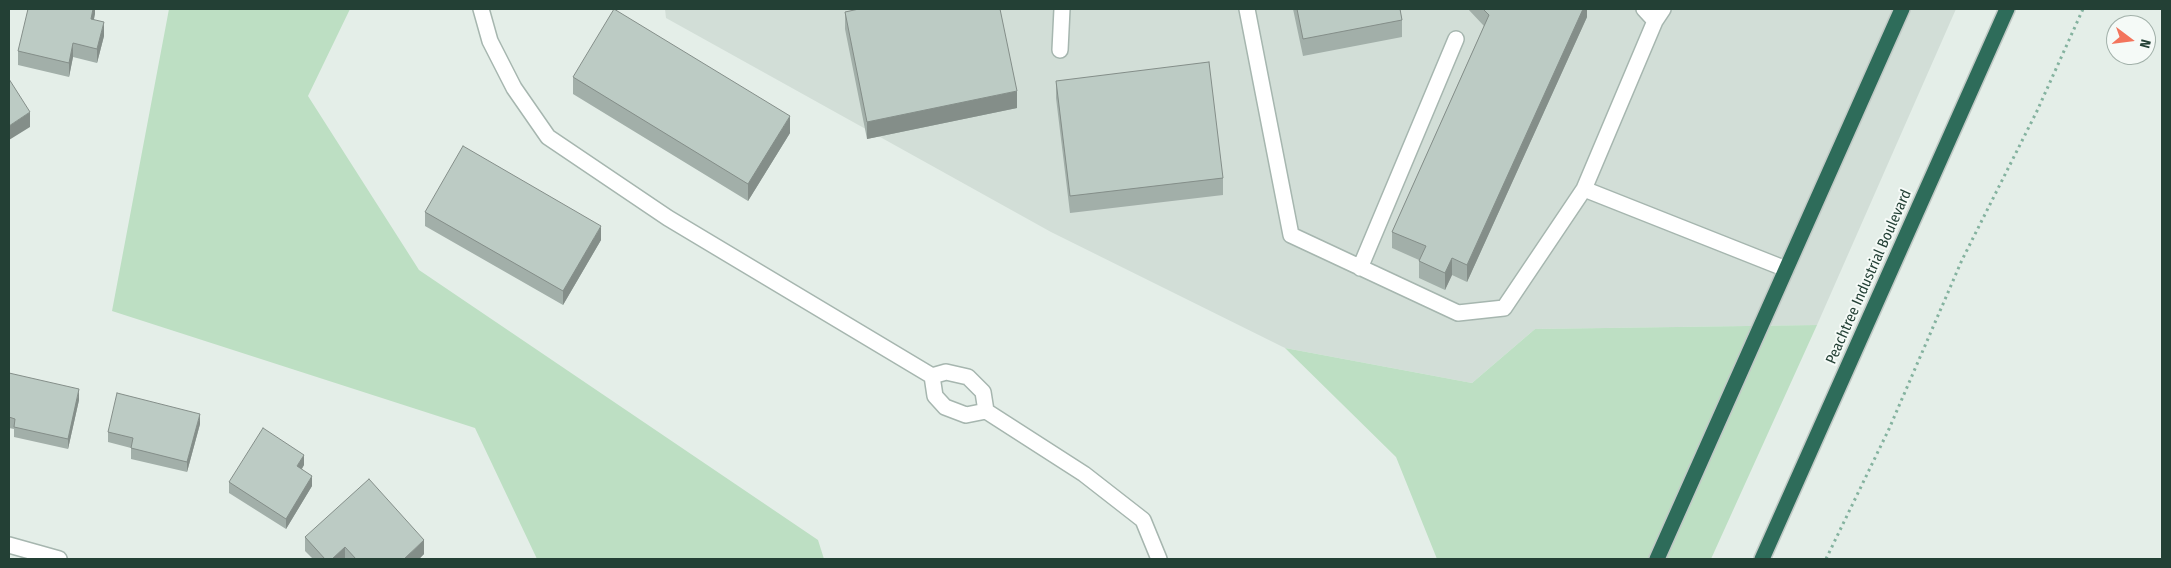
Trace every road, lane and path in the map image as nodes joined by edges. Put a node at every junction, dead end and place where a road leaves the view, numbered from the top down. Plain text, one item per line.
1 (481, 9) edge
2 (1062, 9) edge
3 (1247, 9) edge
4 (1644, 9) edge
5 (1902, 9) edge
6 (2007, 9) edge
7 (2083, 9) edge
8 (1659, 15) edge
9 (1456, 39) dead end
10 (1060, 50) dead end
11 (1584, 189) junction
12 (1360, 268) junction
13 (1786, 269) junction
14 (932, 376) junction
15 (986, 411) junction
16 (9, 545) edge
17 (59, 559) edge
18 (1159, 559) edge
19 (1657, 559) edge
20 (1762, 559) edge
21 (1826, 559) edge

1 - 14 street
2 - 10 street
3 - 12 street
4 - 8 street
5 - 13 highway
6 - 20 highway, Peachtree Industrial Boulevard
7 - 21 path
8 - 11 street
9 - 12 street
11 - 12 street
11 - 13 street
13 - 19 highway
14 - 15 street
14 - 15 street
15 - 18 street
16 - 17 street

